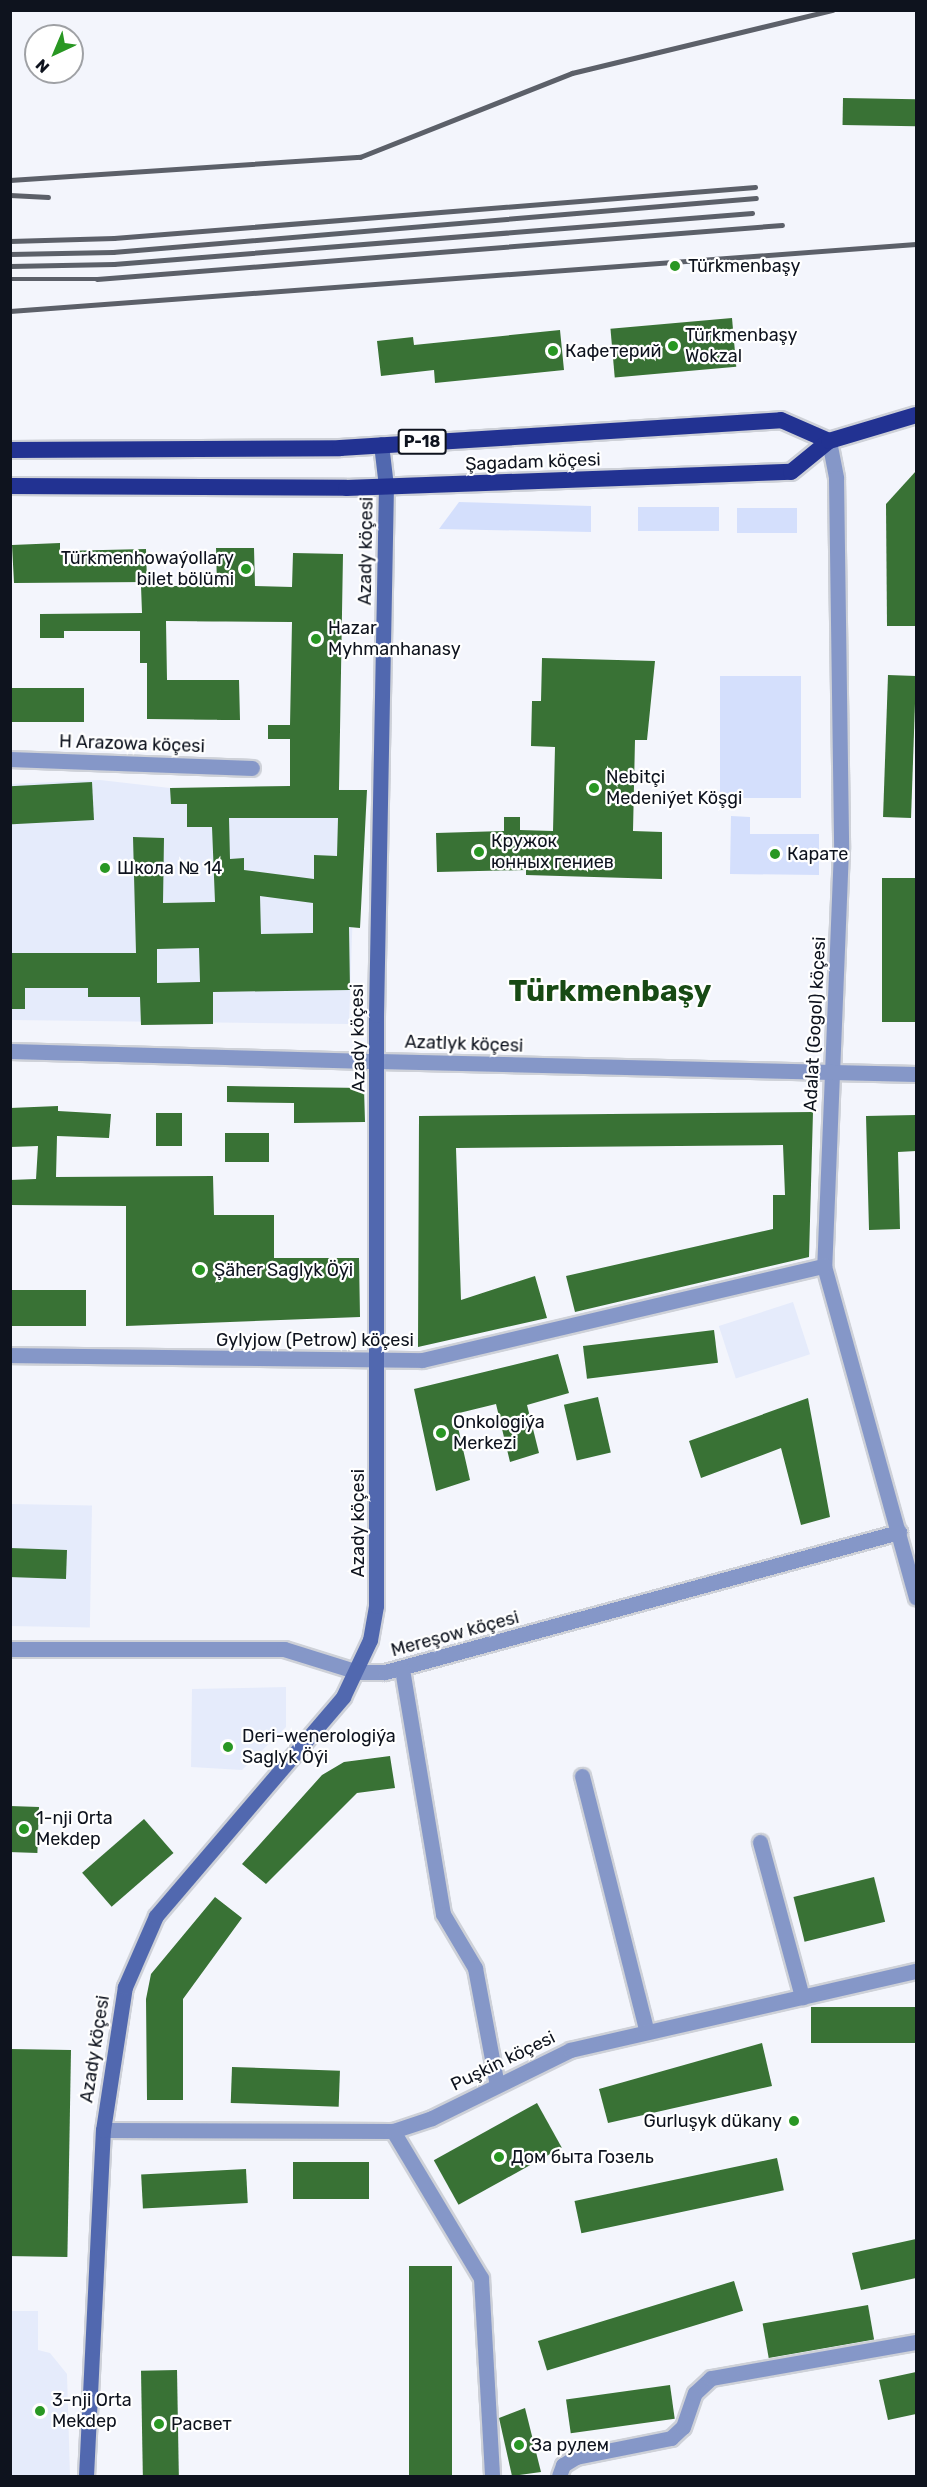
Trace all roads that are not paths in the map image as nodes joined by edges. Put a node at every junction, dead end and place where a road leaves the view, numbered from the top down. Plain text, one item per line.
1 (916, 415) edge
2 (829, 441) junction
3 (381, 444) junction
4 (10, 450) edge
5 (10, 486) edge
6 (386, 486) junction
7 (10, 759) edge
8 (252, 768) dead end
9 (10, 1051) edge
10 (378, 1061) junction
11 (831, 1074) junction
12 (916, 1074) edge
13 (824, 1266) junction
14 (10, 1355) edge
15 (378, 1363) junction
16 (899, 1532) junction
17 (916, 1597) edge
18 (10, 1649) edge
19 (402, 1669) junction
20 (358, 1672) junction
21 (582, 1776) dead end
22 (760, 1842) dead end
23 (916, 1971) edge
24 (802, 1997) junction
25 (647, 2032) junction
26 (497, 2085) junction
27 (103, 2130) junction
28 (393, 2131) junction
29 (916, 2342) edge
30 (86, 2476) edge
31 (492, 2476) edge
32 (559, 2476) edge

1 - 2 highway, Şagadam köçesi
2 - 3 highway, Şagadam köçesi / P-18
2 - 6 highway, Şagadam köçesi
2 - 11 street, Adalat (Gogol) köçesi
3 - 4 highway, Şagadam köçesi / P-18
3 - 6 main road, Azady köçesi
5 - 6 highway, Şagadam köçesi
6 - 10 main road, Azady köçesi
7 - 8 street, H Arazowa köçesi
9 - 10 street, Azatlyk köçesi
10 - 11 street, Azatlyk köçesi
10 - 15 main road, Azady köçesi
11 - 12 street, Azatlyk köçesi
11 - 13 street, Adalat (Gogol) köçesi
13 - 15 street, Gylyjow (Petrow) köçesi
13 - 16 street, Adalat (Gogol) köçesi
14 - 15 street, Gylyjow (Petrow) köçesi
15 - 20 main road, Azady köçesi
16 - 17 street, Adalat (Gogol) köçesi
16 - 19 street, Mereşow köçesi
18 - 20 street, Mereşow köçesi
19 - 20 street, Mereşow köçesi
19 - 26 street
20 - 27 main road, Azady köçesi
21 - 25 street
22 - 24 street
23 - 24 street, Puşkin köçesi
24 - 25 street, Puşkin köçesi
25 - 26 street, Puşkin köçesi
26 - 28 street, Puşkin köçesi
27 - 28 street, Puşkin köçesi
27 - 30 main road, Azady köçesi
28 - 31 street
29 - 32 street

